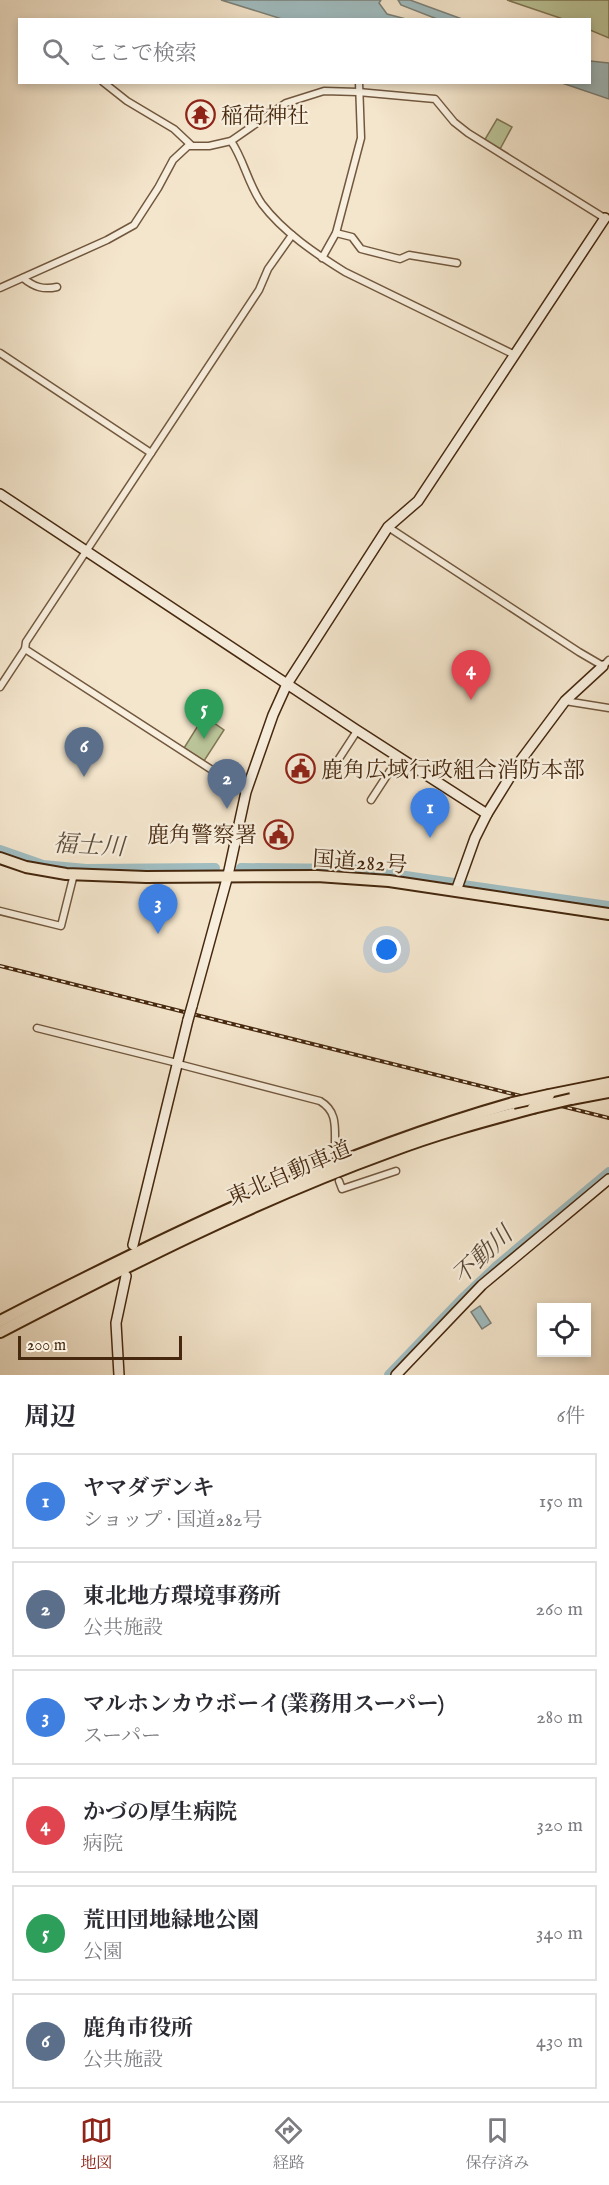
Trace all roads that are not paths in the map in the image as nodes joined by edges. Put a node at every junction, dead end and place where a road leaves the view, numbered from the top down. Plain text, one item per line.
1 (106, 84) edge
2 (359, 84) edge
3 (358, 92) junction
4 (231, 141) junction
5 (191, 145) junction
6 (607, 219) edge
7 (336, 233) junction
8 (292, 235) junction
9 (322, 258) junction
10 (457, 263) dead end
11 (23, 278) junction
12 (57, 287) dead end
13 (0, 288) edge
14 (0, 353) edge
15 (515, 355) junction
16 (151, 453) junction
17 (0, 494) edge
18 (388, 527) junction
19 (86, 552) junction
20 (25, 648) junction
21 (606, 663) edge
22 (287, 684) junction
23 (0, 687) edge
24 (565, 701) junction
25 (609, 708) edge
26 (357, 731) junction
27 (399, 757) junction
28 (329, 774) dead end
29 (246, 792) junction
30 (371, 800) dead end
31 (487, 814) junction
32 (0, 858) edge
33 (74, 874) junction
34 (228, 875) junction
35 (456, 891) junction
36 (0, 911) edge
37 (609, 914) edge
38 (37, 1028) dead end
39 (173, 1062) dead end
40 (182, 1065) dead end
41 (609, 1083) edge
42 (609, 1092) edge
43 (335, 1144) tunnel mouth
44 (396, 1171) dead end
45 (609, 1179) edge
46 (339, 1181) dead end
47 (133, 1245) dead end
48 (126, 1276) dead end
49 (0, 1321) edge
50 (0, 1332) edge
51 (119, 1375) edge
52 (396, 1375) edge

1 - 5 street
2 - 3 street
3 - 4 street
3 - 6 street
3 - 7 street
4 - 5 street
4 - 8 street
5 - 11 street
6 - 15 street
7 - 9 street
7 - 10 street
8 - 9 street
8 - 16 street
9 - 15 street
11 - 12 street
11 - 13 street
14 - 16 street
15 - 18 street
16 - 19 street
17 - 19 street
18 - 21 street
18 - 22 street
19 - 20 street
19 - 22 street
20 - 23 street
20 - 29 street
21 - 24 street
22 - 26 street
22 - 29 street
24 - 25 street
24 - 31 street
26 - 27 street
26 - 28 street
27 - 30 street
27 - 31 street
29 - 34 street
31 - 35 street
32 - 33 highway, 国道282号
33 - 34 highway, 国道282号
33 - 36 street
34 - 35 highway, 国道282号
34 - 47 street, bridge
35 - 37 highway, 国道282号
38 - 39 street
40 - 43 street
41 - 49 highway, 東北自動車道, bridge
42 - 50 highway, 東北自動車道, bridge
44 - 46 street
45 - 52 street
48 - 51 street

